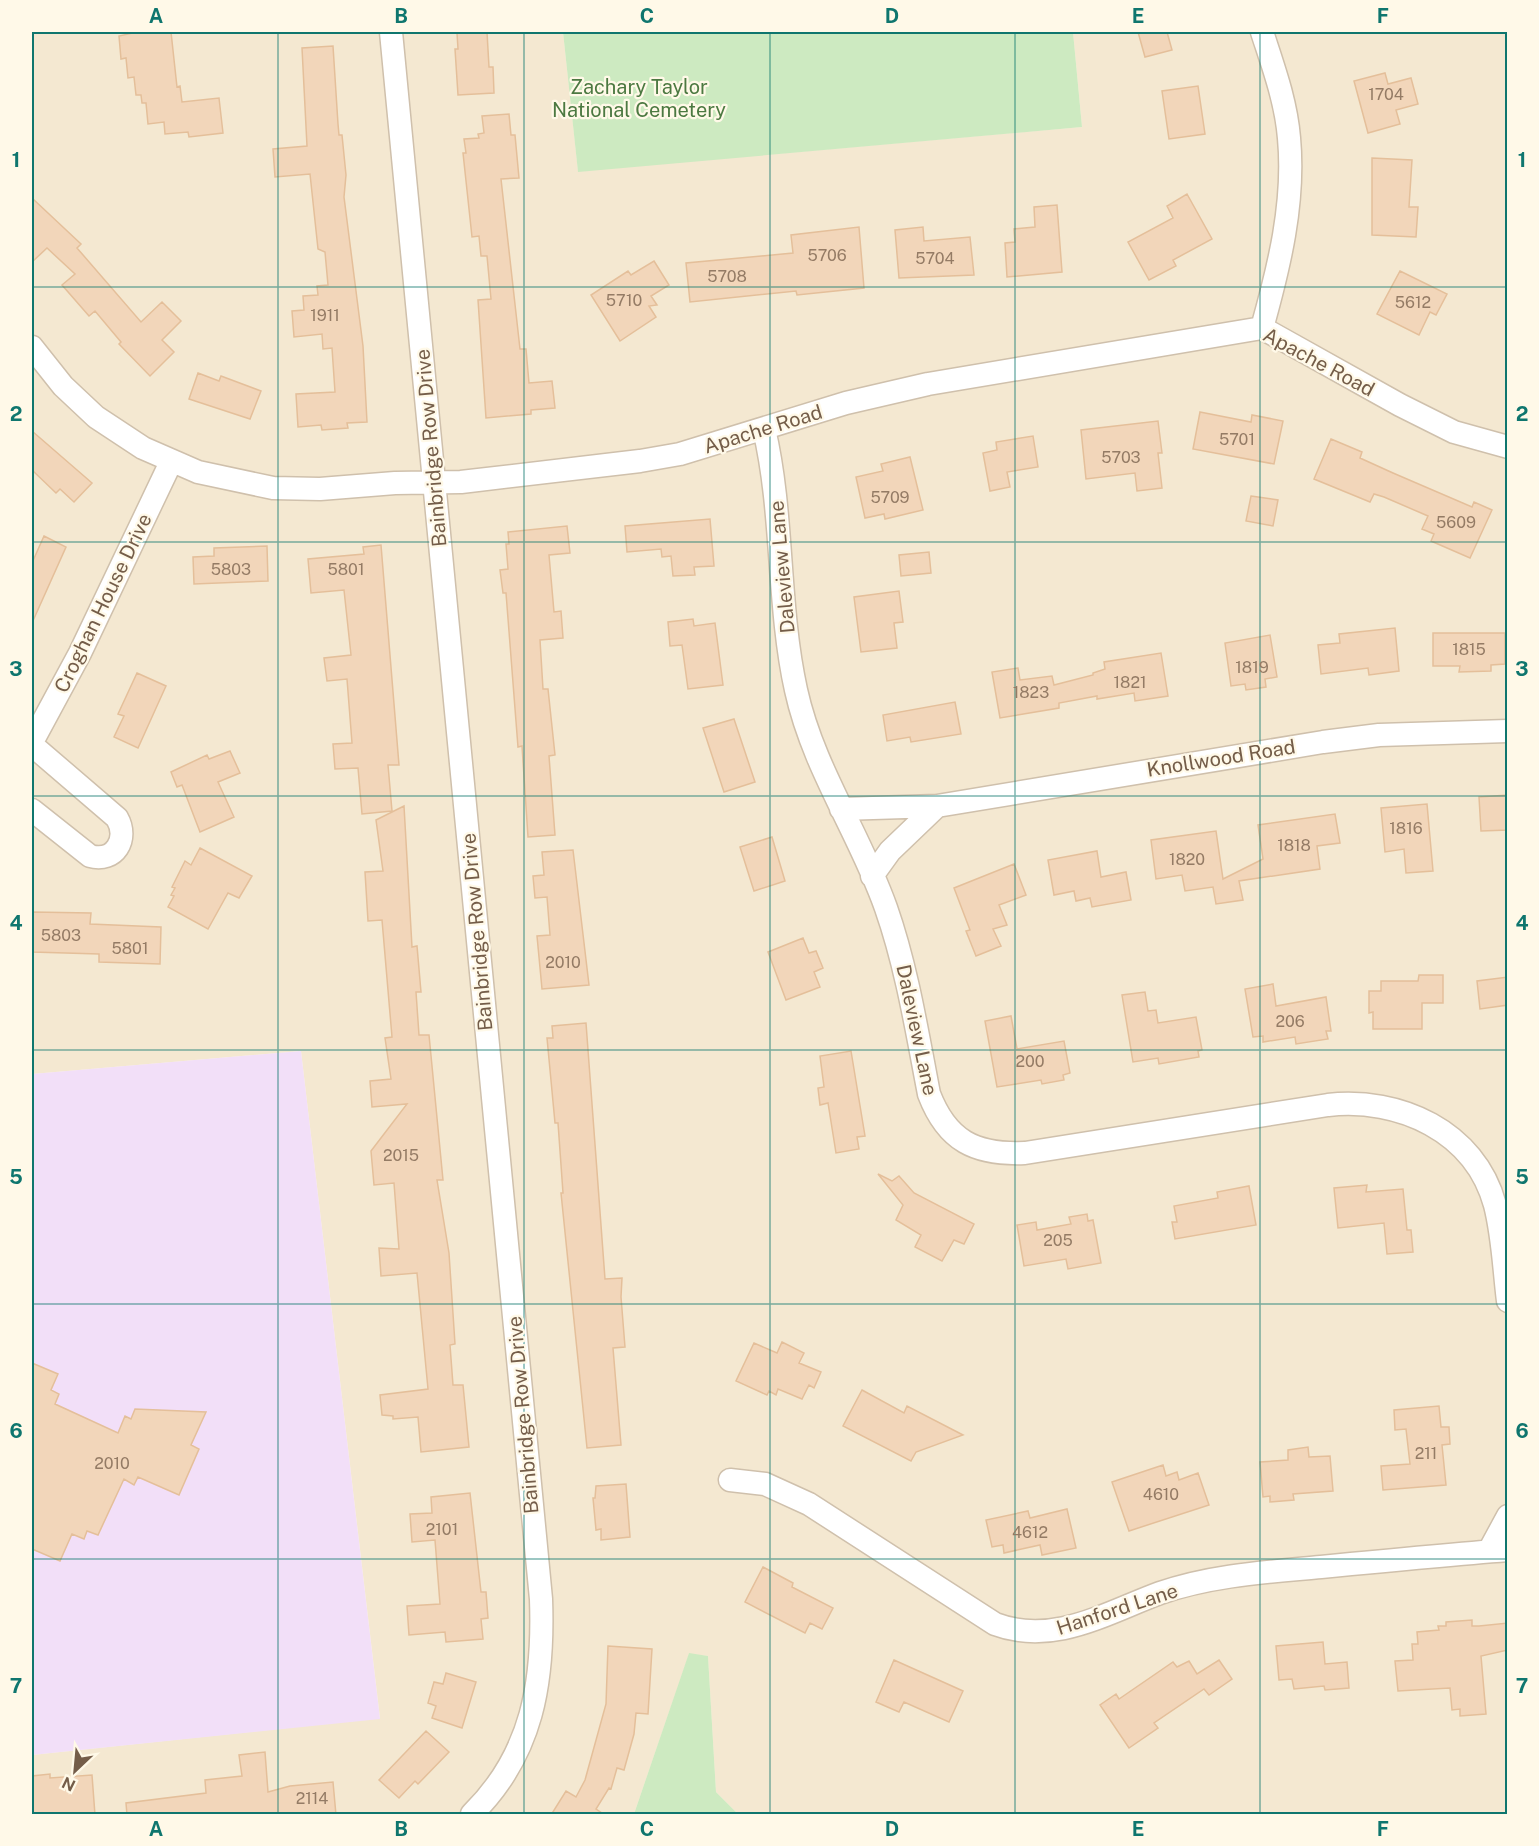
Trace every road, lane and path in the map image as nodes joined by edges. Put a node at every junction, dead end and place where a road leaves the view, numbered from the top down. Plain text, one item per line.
1 (391, 32) edge
2 (1262, 32) edge
3 (1262, 328) junction
4 (32, 347) edge
5 (764, 429) junction
6 (1508, 447) edge
7 (171, 462) junction
8 (434, 482) junction
9 (1508, 731) edge
10 (32, 743) edge
11 (937, 806) junction
12 (841, 809) junction
13 (32, 810) edge
14 (872, 876) junction
15 (1508, 1301) edge
16 (730, 1480) dead end
17 (1508, 1516) edge
18 (1498, 1550) edge
19 (472, 1815) edge

1 - 8 street, Bainbridge Row Drive
2 - 3 street
3 - 5 street, Apache Road
3 - 6 street, Apache Road
4 - 7 street, Apache Road
5 - 8 street, Apache Road
5 - 12 street, Daleview Lane
7 - 8 street, Apache Road
7 - 10 street, Croghan House Drive
8 - 19 street, Bainbridge Row Drive
9 - 11 street, Knollwood Road
10 - 13 street
11 - 12 street, Knollwood Road
11 - 14 street
12 - 14 street, Daleview Lane
14 - 15 street, Daleview Lane
16 - 18 street, Hanford Lane
17 - 18 street

